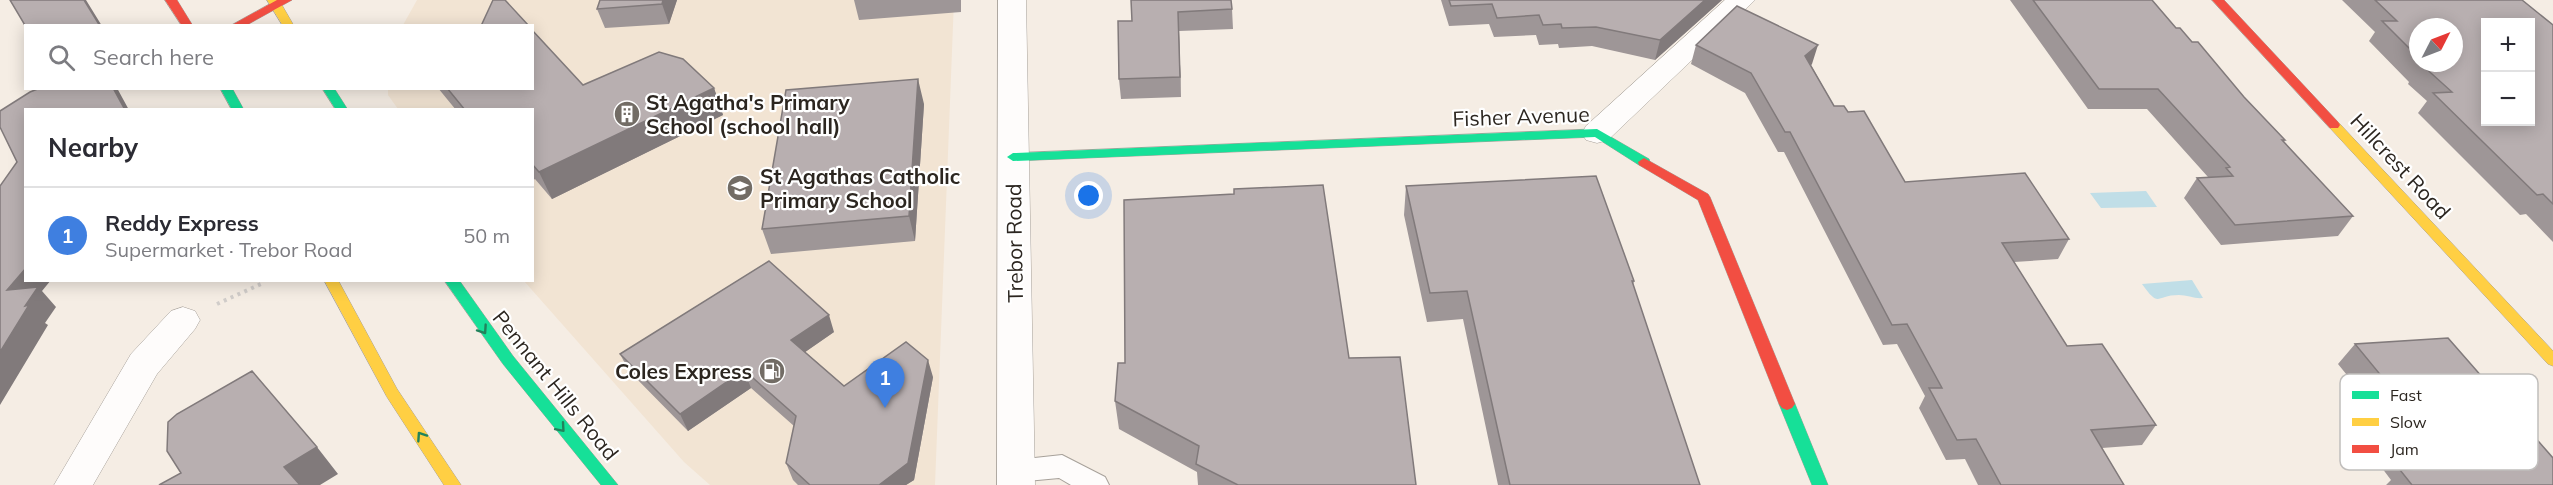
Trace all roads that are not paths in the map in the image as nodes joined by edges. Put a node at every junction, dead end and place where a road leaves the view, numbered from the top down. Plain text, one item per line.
1 (171, 0) edge
2 (1012, 0) edge
3 (1741, 0) edge
4 (2218, 0) edge
5 (278, 2) edge
6 (187, 24) edge
7 (239, 24) edge
8 (288, 24) edge
9 (227, 90) edge
10 (329, 90) edge
11 (237, 108) edge
12 (341, 108) edge
13 (1597, 133) junction
14 (1013, 157) junction
15 (332, 282) edge
16 (452, 282) edge
17 (183, 320) road end
18 (2553, 360) edge
19 (1016, 478) edge
20 (73, 485) edge
21 (453, 485) edge
22 (610, 485) edge
23 (1095, 485) edge
24 (1820, 485) edge

1 - 6 main road
2 - 14 street, Trebor Road
3 - 13 street
4 - 18 main road, Hillcrest Road
5 - 7 main road
5 - 8 main road
9 - 11 main road
10 - 12 main road
13 - 14 main road, Fisher Avenue
13 - 24 main road, Fisher Avenue
14 - 19 street, Trebor Road
21 -> 15 main road
16 -> 22 main road, Pennant Hills Road
17 - 20 street
19 - 23 lane

